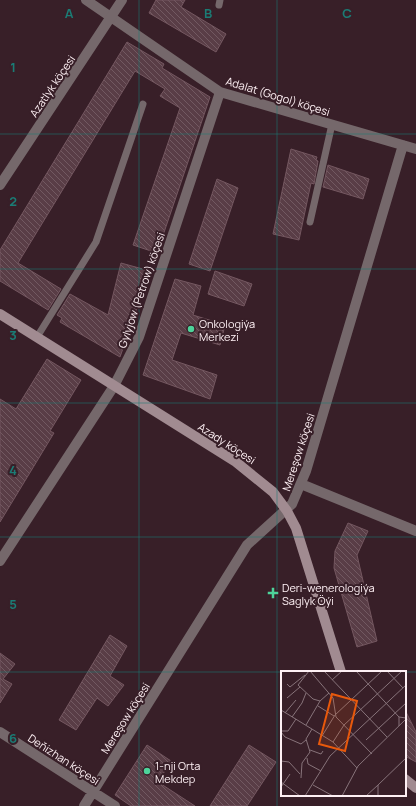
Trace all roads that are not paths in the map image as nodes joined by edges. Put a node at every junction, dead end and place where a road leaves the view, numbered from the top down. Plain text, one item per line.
1 (86, 0) edge
2 (122, 0) edge
3 (111, 18) junction
4 (220, 92) junction
5 (142, 104) dead end
6 (332, 124) junction
7 (403, 145) junction
8 (416, 149) edge
9 (0, 185) edge
10 (310, 222) dead end
11 (0, 314) edge
12 (37, 337) junction
13 (114, 386) junction
14 (301, 484) junction
15 (287, 510) junction
16 (416, 531) edge
17 (0, 562) edge
18 (341, 671) edge
19 (0, 732) edge
20 (406, 780) edge
21 (416, 788) edge
22 (93, 792) junction
23 (84, 806) edge
24 (115, 806) edge

1 - 3 street, Adalat (Gogol) köçesi
2 - 3 street, Azatlyk köçesi
3 - 4 street, Adalat (Gogol) köçesi
3 - 9 street, Azatlyk köçesi
4 - 6 street, Adalat (Gogol) köçesi
4 - 13 street, Gylyjow (Petrow) köçesi
5 - 12 lane
6 - 7 street, Adalat (Gogol) köçesi
6 - 10 lane
7 - 8 street, Adalat (Gogol) köçesi
7 - 14 street, Mereşow köçesi
11 - 12 main road, Azady köçesi
12 - 13 main road, Azady köçesi
13 - 15 main road, Azady köçesi
13 - 17 street, Gylyjow (Petrow) köçesi
14 - 15 street, Mereşow köçesi
14 - 16 street
15 - 18 main road, Azady köçesi
15 - 22 street, Mereşow köçesi
19 - 22 street, Deňizhan köçesi
20 - 21 main road
22 - 23 street, Mereşow köçesi
22 - 24 street, Deňizhan köçesi

